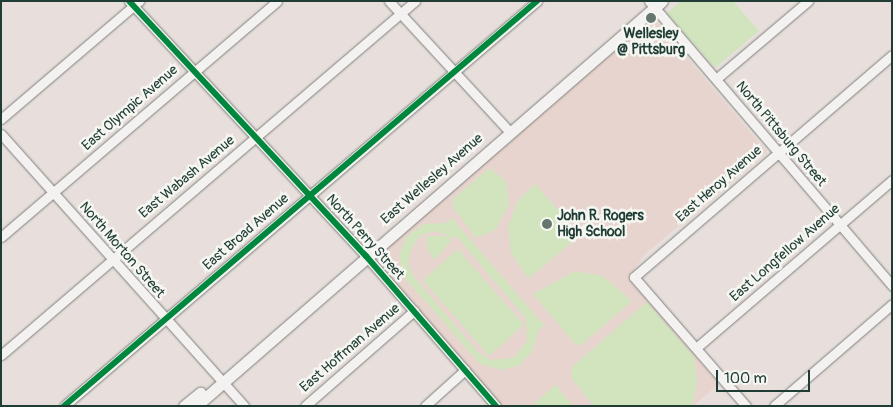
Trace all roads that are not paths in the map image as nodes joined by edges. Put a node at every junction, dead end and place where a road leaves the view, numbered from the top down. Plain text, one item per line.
1 (277, 1) edge
2 (389, 1) edge
3 (415, 1) edge
4 (537, 1) edge
5 (808, 1) edge
6 (134, 3) edge
7 (655, 4) edge
8 (401, 13) junction
9 (892, 55) edge
10 (194, 71) junction
11 (454, 71) junction
12 (716, 79) junction
13 (1, 119) edge
14 (510, 132) junction
15 (1, 134) edge
16 (256, 136) junction
17 (778, 152) junction
18 (892, 180) edge
19 (54, 192) junction
20 (310, 194) junction
21 (839, 224) junction
22 (1, 237) edge
23 (366, 256) junction
24 (112, 259) junction
25 (892, 286) edge
26 (892, 304) edge
27 (414, 311) junction
28 (165, 319) junction
29 (696, 348) junction
30 (1, 355) edge
31 (465, 370) junction
32 (221, 380) junction
33 (64, 406) edge
34 (184, 406) edge
35 (196, 406) edge
36 (244, 406) edge
37 (305, 406) edge
38 (425, 406) edge
39 (496, 406) edge
40 (746, 406) edge
41 (774, 406) edge

1 - 10 street, East Olympic Avenue
2 - 8 street
3 - 8 street, East Wabash Avenue
4 - 11 street, East Broad Avenue
5 - 12 street
6 - 10 street, North Perry Street
6 - 13 street
7 - 12 street, North Pittsburg Street
7 - 14 main road, East Wellesley Avenue
8 - 11 street
8 - 16 street, East Wabash Avenue
9 - 17 street, East Heroy Avenue
10 - 16 street, North Perry Street
10 - 19 street, East Olympic Avenue
11 - 14 street
11 - 20 street, East Broad Avenue
12 - 17 street, North Pittsburg Street
14 - 23 main road, East Wellesley Avenue
15 - 19 street, North Morton Street
16 - 20 street, North Perry Street
16 - 24 street, East Wabash Avenue
17 - 21 street, North Pittsburg Street
17 - 29 street, East Heroy Avenue
18 - 21 street, East Longfellow Avenue
19 - 22 street, East Olympic Avenue
19 - 24 street, North Morton Street
20 - 23 street, North Perry Street
20 - 28 street, East Broad Avenue
21 - 25 street, North Pittsburg Street
21 - 29 street, East Longfellow Avenue
23 - 27 street, North Perry Street
23 - 32 main road, East Wellesley Avenue
24 - 28 street, North Morton Street
24 - 30 street, East Wabash Avenue
26 - 41 street
27 - 31 street, North Perry Street
27 - 37 street, East Hoffman Avenue
28 - 32 street, North Morton Street
28 - 33 street, East Broad Avenue
29 - 40 street
31 - 38 street
31 - 39 street, North Perry Street
32 - 34 main road, East Wellesley Avenue
32 - 35 main road, East Wellesley Avenue
32 - 36 street, North Morton Street

